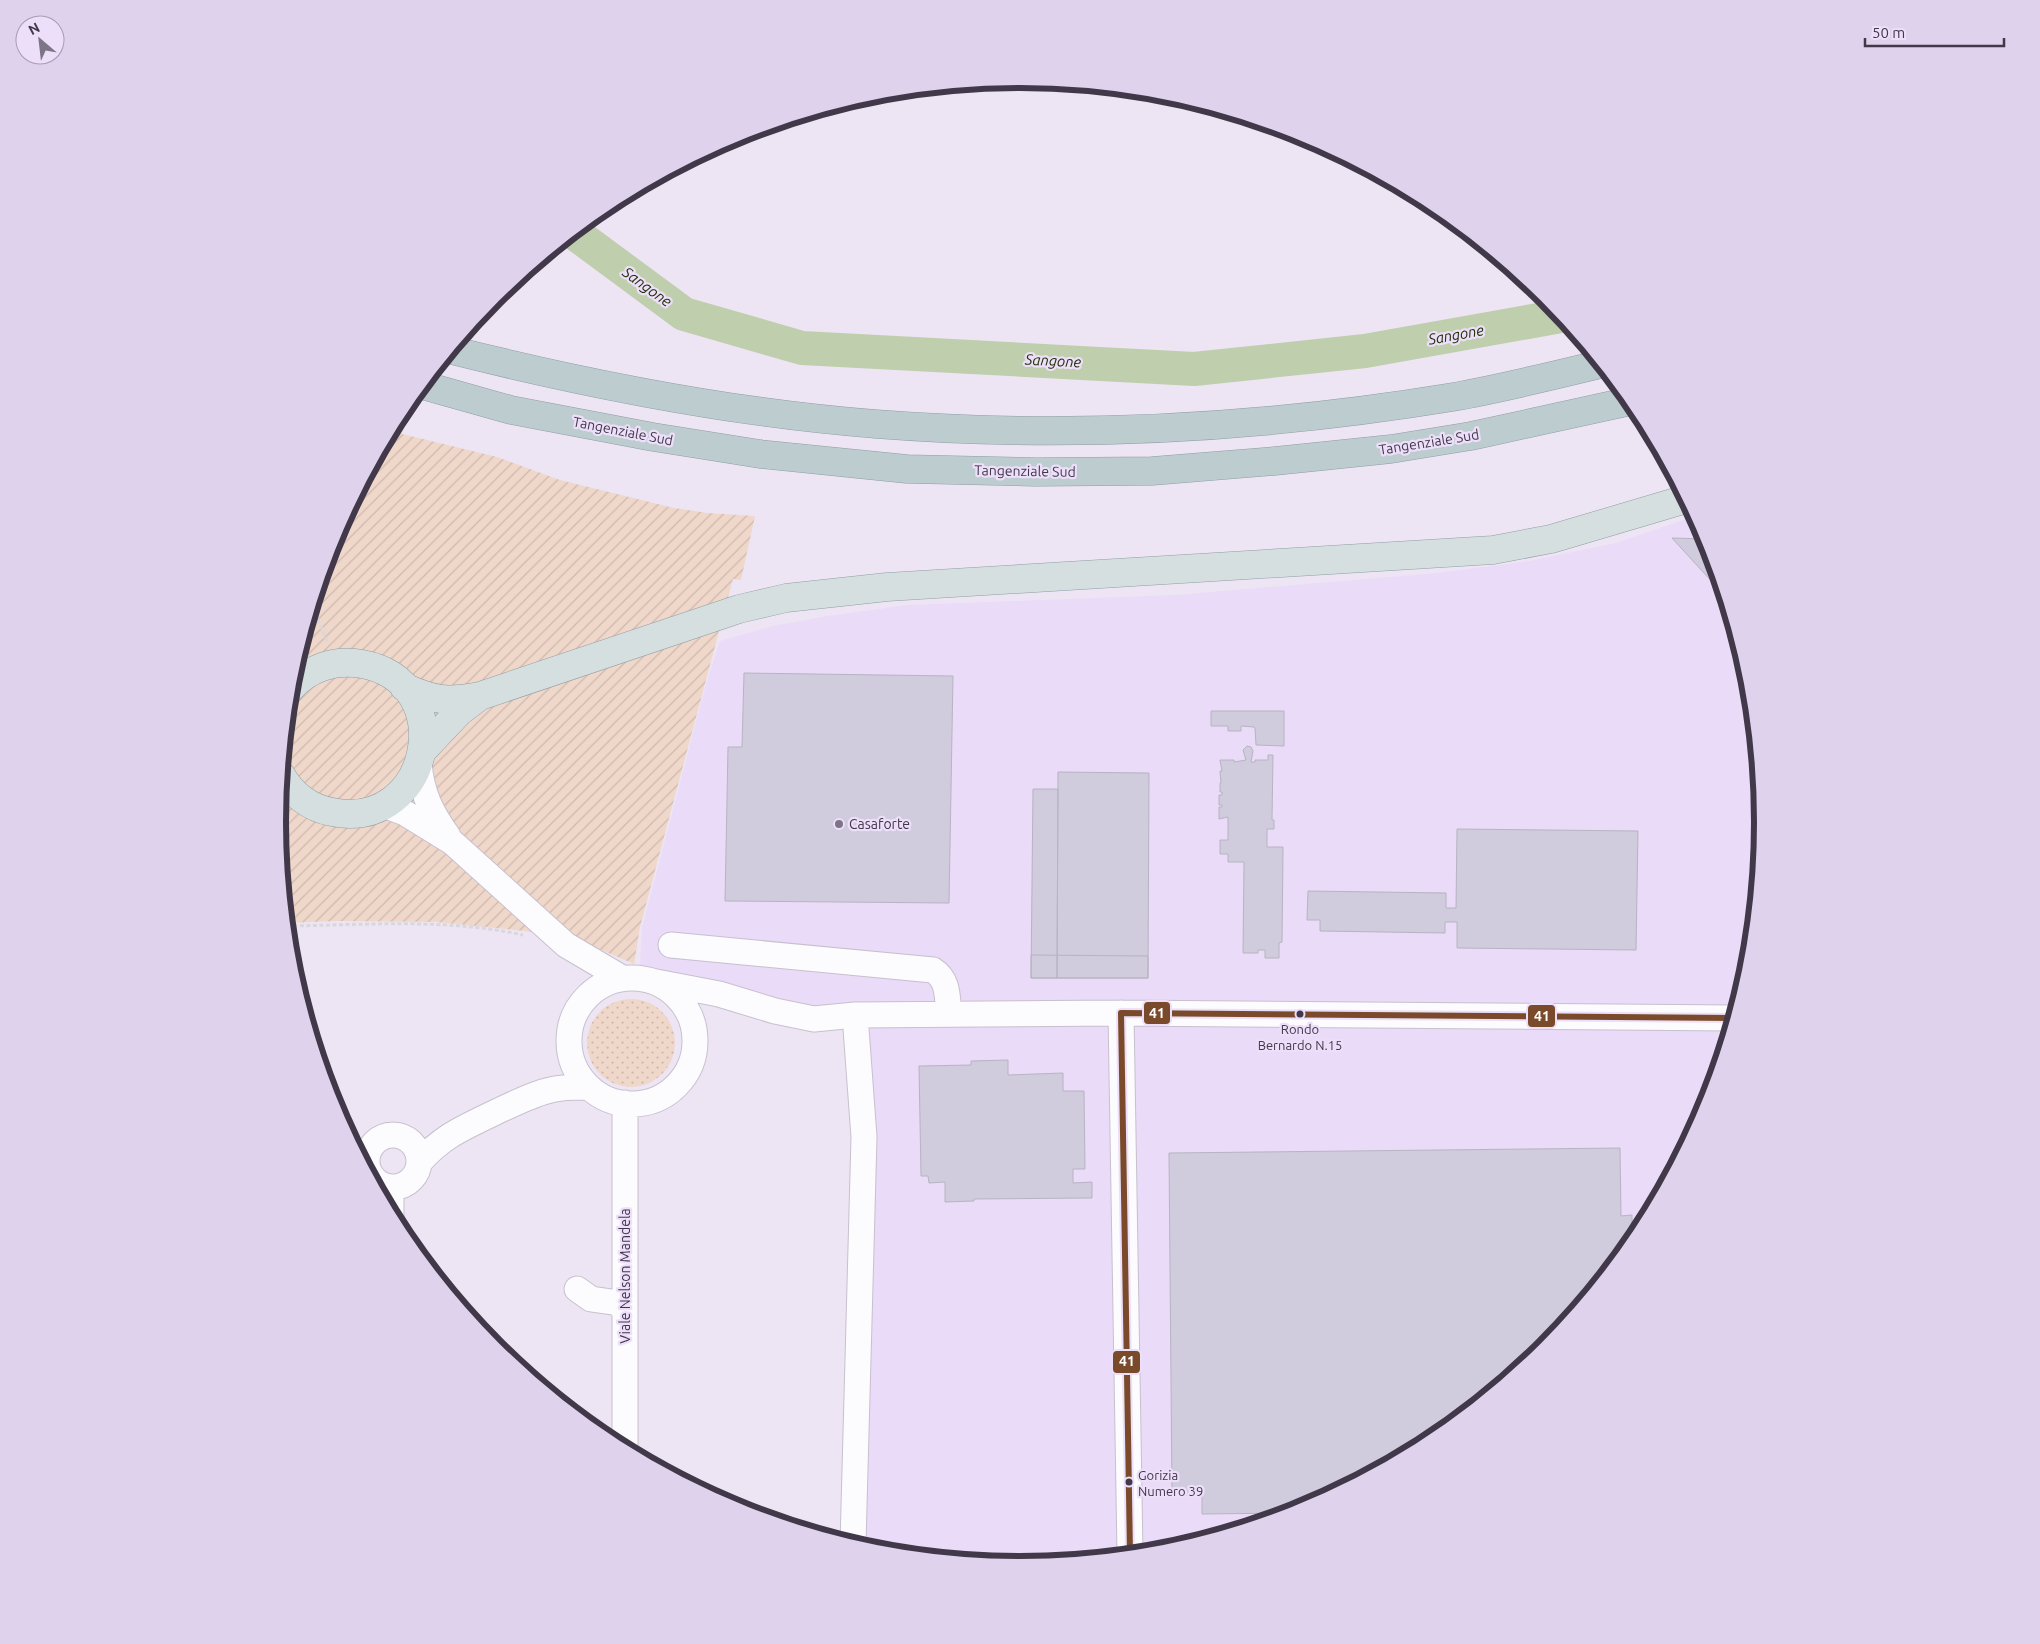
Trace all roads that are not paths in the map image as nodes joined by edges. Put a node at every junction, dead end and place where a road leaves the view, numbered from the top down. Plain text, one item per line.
1 (457, 351) edge
2 (1595, 365) edge
3 (429, 387) edge
4 (1623, 403) edge
5 (1680, 500) edge
6 (300, 679) edge
7 (404, 687) junction
8 (480, 696) junction
9 (421, 757) junction
10 (290, 794) edge
11 (384, 805) junction
12 (452, 842) junction
13 (671, 945) dead end
14 (622, 978) junction
15 (651, 980) junction
16 (1120, 1013) junction
17 (949, 1014) junction
18 (855, 1015) junction
19 (1727, 1018) edge
20 (589, 1087) junction
21 (625, 1103) junction
22 (368, 1160) edge
23 (419, 1163) junction
24 (382, 1185) edge
25 (391, 1187) junction
26 (391, 1200) edge
27 (577, 1289) dead end
28 (625, 1312) junction
29 (625, 1441) edge
30 (853, 1536) edge
31 (1130, 1548) edge

1 - 2 highway
3 - 4 highway, Tangenziale Sud
5 - 8 main road
6 - 7 main road
7 - 8 main road
7 - 9 main road
8 - 9 main road
9 - 11 main road
9 - 12 street
10 - 11 main road
11 - 12 street
12 - 14 street
13 - 17 street
14 - 15 street
14 - 20 street
15 - 18 street
15 - 21 street
16 - 17 street
16 - 19 street
16 - 31 street
17 - 18 street
18 - 30 street
20 - 21 street
20 - 23 street
21 - 28 street, Viale Nelson Mandela
22 - 23 street
23 - 25 street
24 - 25 street
25 - 26 street
27 - 28 street
28 - 29 street, Viale Nelson Mandela

